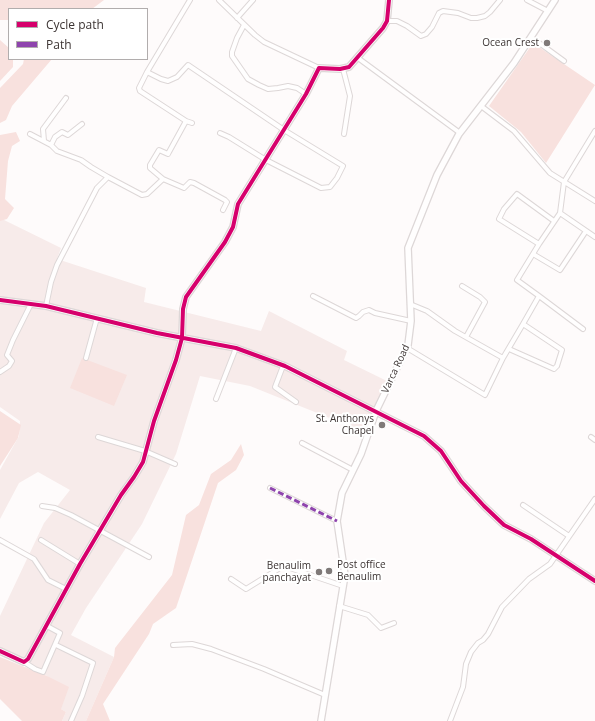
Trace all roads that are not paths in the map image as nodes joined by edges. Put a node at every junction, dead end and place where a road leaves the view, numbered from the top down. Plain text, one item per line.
1 (190, 0) edge
2 (219, 0) edge
3 (253, 0) edge
4 (389, 0) edge
5 (500, 0) edge
6 (527, 0) edge
7 (555, 0) edge
8 (548, 11) junction
9 (237, 18) junction
10 (387, 21) junction
11 (244, 25) junction
12 (531, 37) junction
13 (358, 58) junction
14 (564, 62) dead end
15 (319, 68) junction
16 (343, 68) junction
17 (147, 72) junction
18 (306, 94) junction
19 (66, 98) dead end
20 (481, 106) junction
21 (186, 121) junction
22 (192, 123) dead end
23 (82, 124) dead end
24 (284, 130) junction
25 (595, 131) edge
26 (220, 133) dead end
27 (460, 133) junction
28 (30, 134) dead end
29 (344, 134) dead end
30 (44, 141) junction
31 (51, 145) junction
32 (266, 160) junction
33 (108, 177) junction
34 (163, 178) junction
35 (564, 182) junction
36 (595, 201) edge
37 (224, 210) dead end
38 (560, 212) junction
39 (554, 220) junction
40 (586, 231) junction
41 (595, 237) edge
42 (539, 244) junction
43 (533, 254) junction
44 (462, 286) dead end
45 (313, 296) dead end
46 (539, 296) junction
47 (0, 300) edge
48 (31, 304) junction
49 (410, 304) junction
50 (46, 306) junction
51 (96, 318) junction
52 (411, 321) junction
53 (523, 324) junction
54 (583, 329) dead end
55 (182, 338) junction
56 (466, 338) junction
57 (236, 348) junction
58 (406, 348) junction
59 (509, 349) junction
60 (86, 358) dead end
61 (503, 358) junction
62 (283, 366) junction
63 (0, 372) edge
64 (216, 399) dead end
65 (296, 402) dead end
66 (376, 411) junction
67 (98, 437) dead end
68 (590, 437) dead end
69 (595, 440) edge
70 (302, 443) dead end
71 (145, 451) junction
72 (175, 464) dead end
73 (353, 470) junction
74 (270, 488) dead end
75 (595, 499) edge
76 (523, 505) dead end
77 (42, 506) dead end
78 (337, 521) junction
79 (101, 531) junction
80 (569, 536) junction
81 (0, 540) edge
82 (41, 540) dead end
83 (555, 555) junction
84 (150, 557) dead end
85 (80, 564) junction
86 (231, 579) dead end
87 (595, 581) edge
88 (343, 586) junction
89 (66, 589) junction
90 (340, 606) junction
91 (394, 624) dead end
92 (47, 626) junction
93 (56, 645) junction
94 (173, 645) dead end
95 (0, 651) edge
96 (24, 662) junction
97 (325, 695) junction
98 (71, 721) edge
99 (321, 721) edge
100 (450, 721) edge

1 - 17 street
2 - 9 street
3 - 9 street
4 - 10 street
5 - 10 street
6 - 8 street
7 - 8 street, Varca Road
8 - 12 street, Varca Road
9 - 11 street
10 - 13 street
11 - 15 street
11 - 18 street
12 - 14 street
12 - 20 street, Varca Road
13 - 16 street
13 - 27 street
15 - 16 street
15 - 18 street
16 - 29 street
17 - 21 street
17 - 24 street
18 - 24 street
19 - 30 street
20 - 27 street, Varca Road
20 - 35 street
21 - 22 street
21 - 34 street
23 - 31 street
24 - 32 street
24 - 32 street
25 - 35 street
26 - 32 street
27 - 49 street, Varca Road
28 - 30 street
30 - 31 street
31 - 33 street
32 - 55 street
33 - 34 street
33 - 50 street
34 - 37 street
35 - 36 street
35 - 38 street
38 - 39 street
38 - 40 street
39 - 42 street
39 - 42 street
40 - 41 street
40 - 43 street
42 - 43 street
43 - 46 street
44 - 56 street
45 - 52 street
46 - 53 street
46 - 54 street
47 - 48 street
48 - 50 street
48 - 63 street
49 - 52 street, Varca Road
49 - 56 street
50 - 51 street
51 - 55 street
51 - 60 street
52 - 58 street, Varca Road
53 - 59 street
53 - 59 street
55 - 57 street
55 - 71 street
56 - 61 street
57 - 62 street
57 - 64 street
58 - 61 street
58 - 66 street, Varca Road
59 - 61 street
62 - 65 street
62 - 66 street
66 - 73 street, Varca Road
66 - 83 street
67 - 71 street
68 - 69 street
70 - 73 street
71 - 72 street
71 - 79 street
73 - 78 street, Varca Road
74 - 78 street
75 - 80 street
76 - 80 street
77 - 79 street
78 - 88 street, Varca Road
79 - 84 street
79 - 85 street
80 - 83 street
81 - 89 street
82 - 85 street
83 - 87 street
83 - 100 street
85 - 89 street
86 - 88 street
88 - 90 street, Varca Road
89 - 92 street
90 - 91 street
90 - 97 street, Varca Road
92 - 93 street
92 - 96 street
93 - 96 street
93 - 98 street
94 - 97 street
95 - 96 street
97 - 99 street, Varca Road

